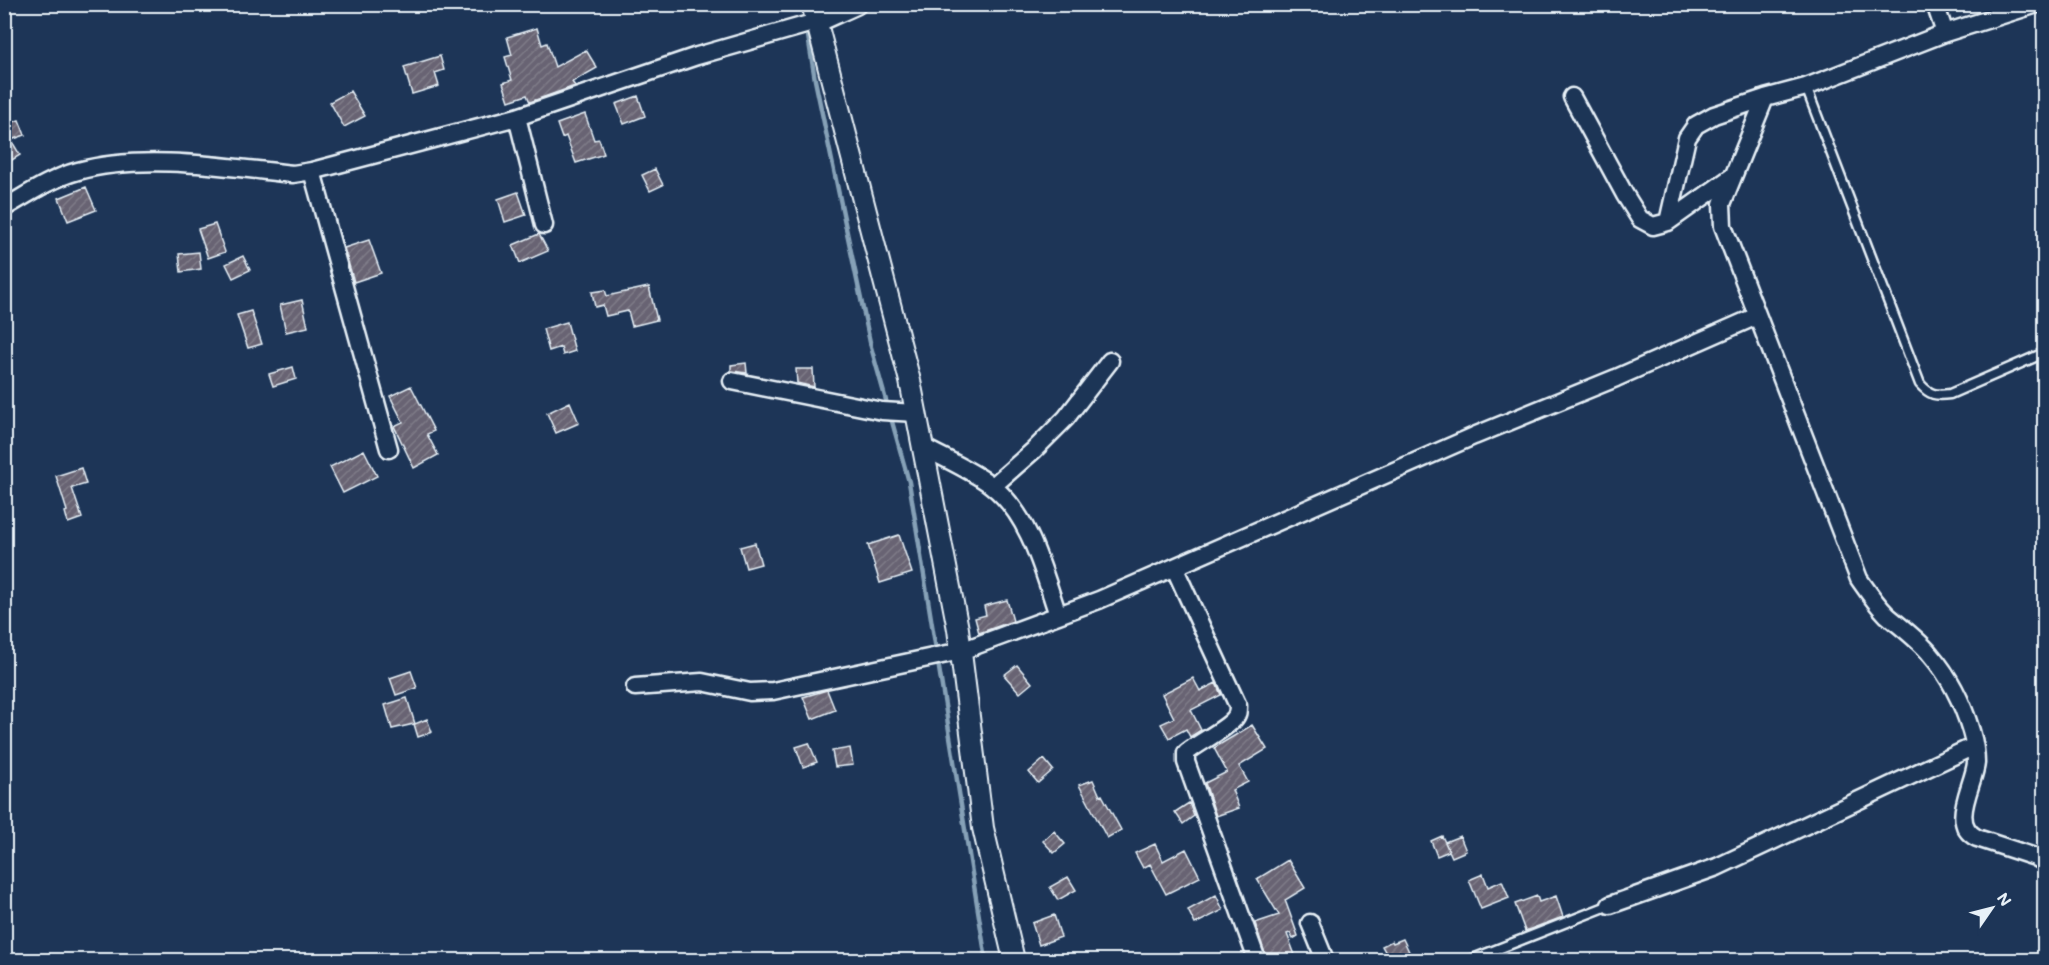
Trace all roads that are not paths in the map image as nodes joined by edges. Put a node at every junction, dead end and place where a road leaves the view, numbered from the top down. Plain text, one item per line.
1 (855, 4) edge
2 (1935, 4) edge
3 (2037, 4) edge
4 (814, 13) edge
5 (1946, 33) junction
6 (1806, 87) junction
7 (1572, 97) dead end
8 (1765, 98) junction
9 (517, 117) junction
10 (312, 171) junction
11 (1732, 176) junction
12 (4, 208) edge
13 (1668, 222) junction
14 (544, 225) dead end
15 (1757, 316) junction
16 (2044, 353) edge
17 (1110, 362) dead end
18 (732, 381) dead end
19 (912, 413) junction
20 (923, 447) junction
21 (389, 449) dead end
22 (993, 486) junction
23 (1174, 567) junction
24 (1058, 615) junction
25 (948, 653) junction
26 (635, 687) dead end
27 (1974, 746) junction
28 (2044, 862) edge
29 (1610, 905) joint
30 (1310, 924) dead end
31 (1014, 960) edge
32 (1257, 960) edge
33 (1325, 960) edge
34 (1470, 960) edge

1 - 4 street
2 - 5 street
3 - 5 street
4 - 9 street
4 - 19 street
5 - 6 street
6 - 8 street
6 - 16 lane
7 - 13 street
8 - 11 street
8 - 13 street
9 - 10 street
9 - 14 street
10 - 12 street
10 - 21 street
11 - 13 street
11 - 15 street
15 - 23 street
15 - 27 street
17 - 22 street
18 - 19 street
19 - 20 street
20 - 22 street
20 - 25 street
22 - 24 street
23 - 24 street
23 - 32 street
24 - 25 street
25 - 26 street
25 - 31 street
27 - 28 street
27 - 29 street
29 - 34 lane
30 - 33 street

